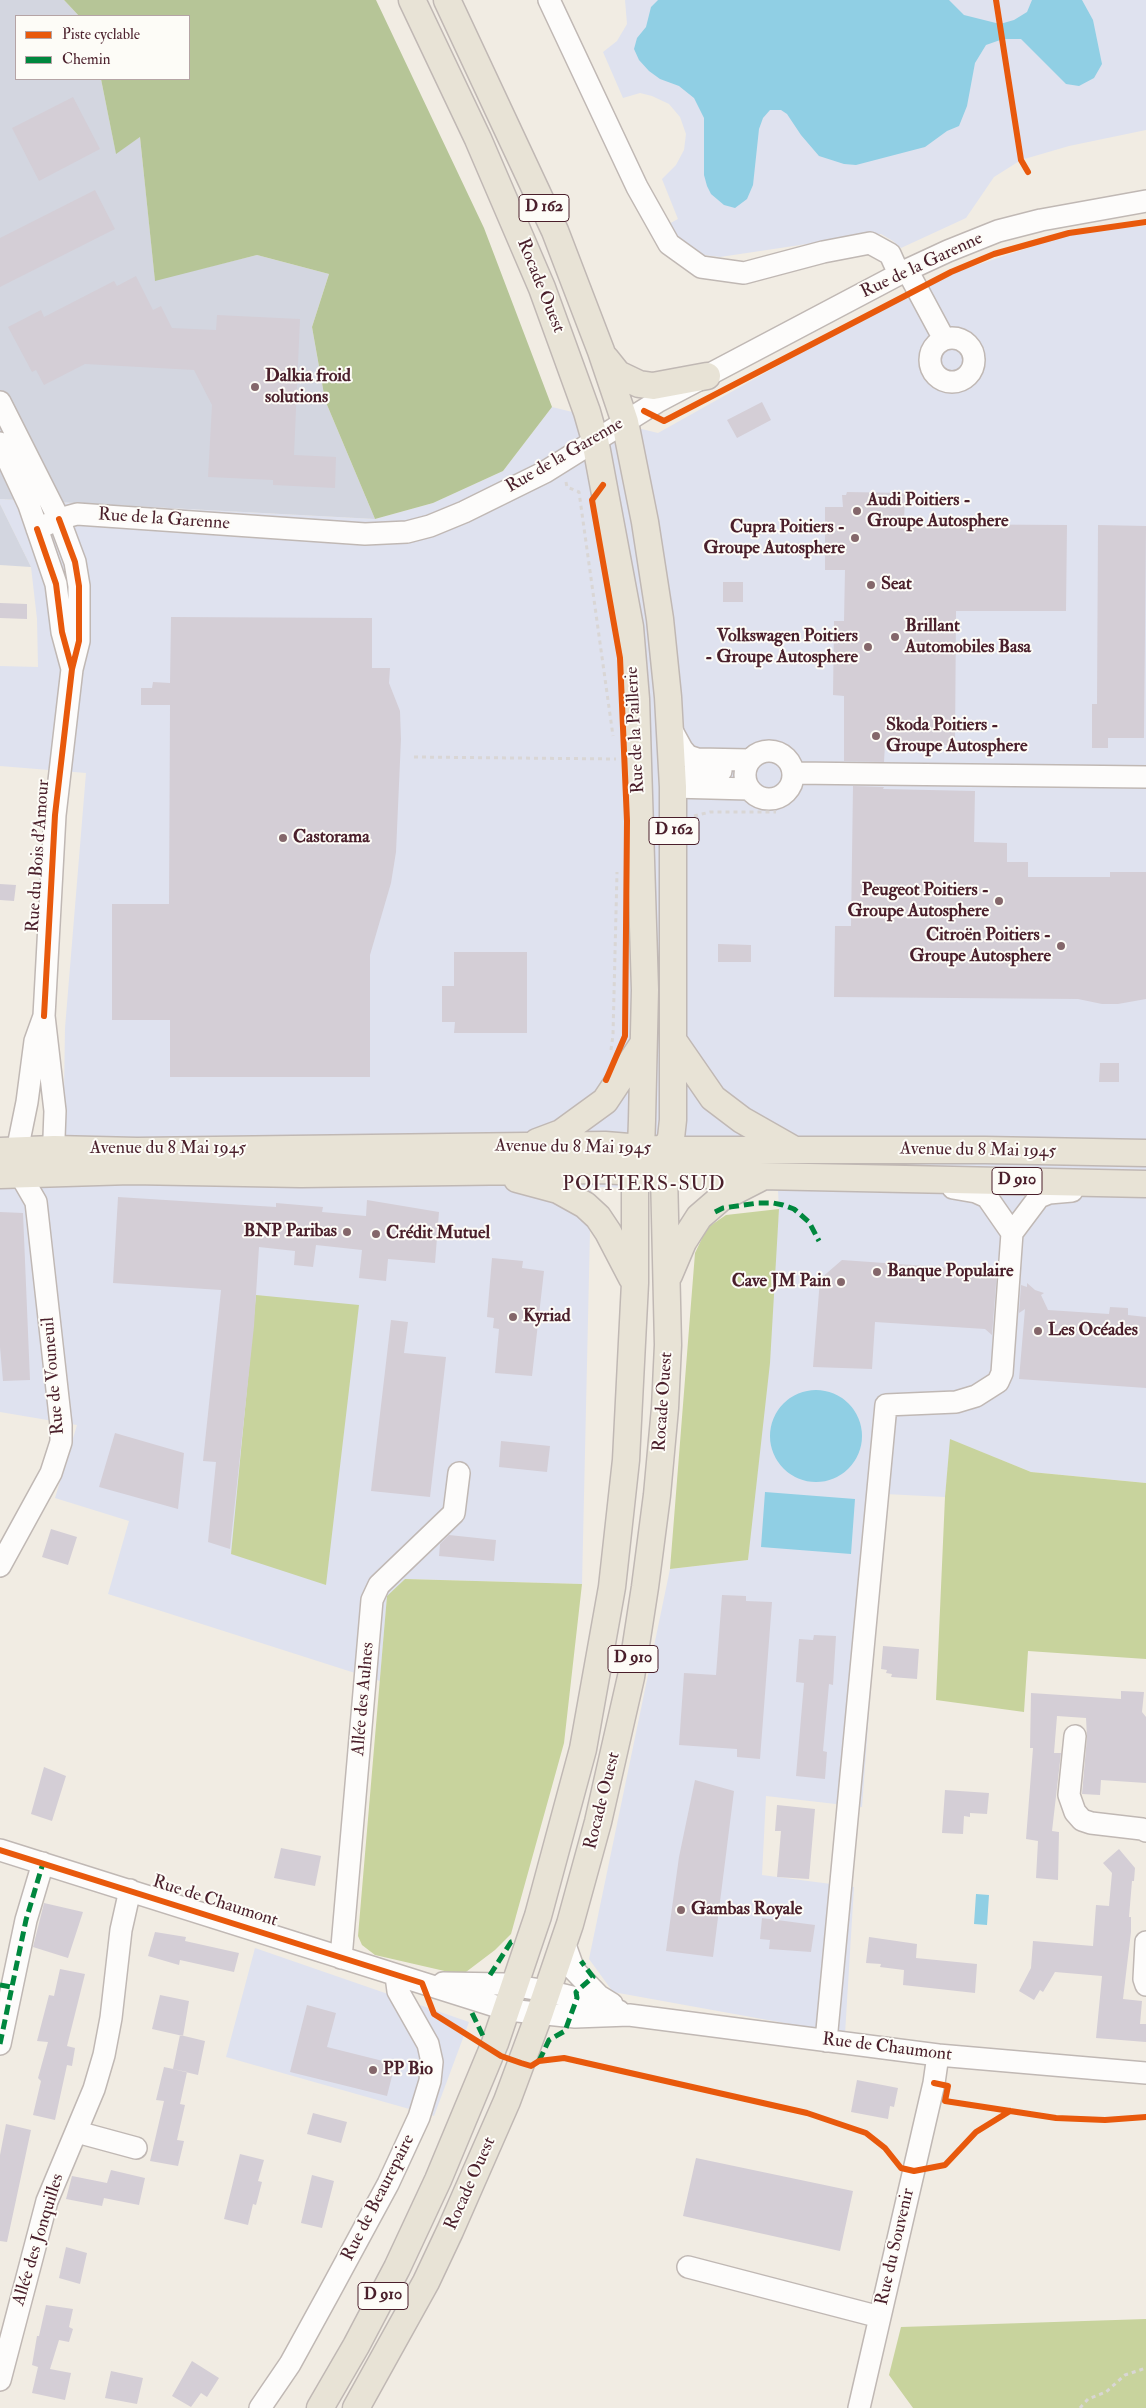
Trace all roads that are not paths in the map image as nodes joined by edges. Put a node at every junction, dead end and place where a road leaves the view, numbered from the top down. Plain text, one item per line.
1 (412, 0) edge
2 (447, 0) edge
3 (549, 0) edge
4 (1146, 201) edge
5 (903, 272) junction
6 (944, 339) dead end
7 (601, 351) junction
8 (707, 376) junction
9 (0, 402) edge
10 (625, 422) junction
11 (595, 440) junction
12 (0, 443) edge
13 (59, 519) junction
14 (37, 529) junction
15 (72, 669) junction
16 (636, 699) junction
17 (670, 727) junction
18 (748, 764) junction
19 (793, 774) junction
20 (1146, 777) edge
21 (673, 787) junction
22 (750, 789) junction
23 (640, 804) junction
24 (44, 1016) junction
25 (643, 1044) junction
26 (674, 1044) junction
27 (522, 1147) junction
28 (54, 1149) junction
29 (794, 1149) junction
30 (1146, 1153) edge
31 (651, 1161) junction
32 (9, 1163) edge
33 (485, 1171) junction
34 (51, 1174) junction
35 (762, 1177) junction
36 (888, 1178) junction
37 (1146, 1185) edge
38 (36, 1202) junction
39 (1012, 1233) junction
40 (635, 1283) junction
41 (665, 1285) junction
42 (458, 1473) dead end
43 (0, 1566) edge
44 (1075, 1736) dead end
45 (1146, 1831) edge
46 (0, 1850) edge
47 (43, 1863) junction
48 (130, 1890) junction
49 (564, 1942) junction
50 (1146, 1942) edge
51 (341, 1958) junction
52 (396, 1976) junction
53 (1146, 1985) edge
54 (6, 1986) edge
55 (547, 1991) junction
56 (512, 1998) junction
57 (539, 2015) junction
58 (629, 2015) junction
59 (1, 2039) edge
60 (826, 2041) junction
61 (938, 2056) junction
62 (1146, 2073) edge
63 (77, 2132) junction
64 (136, 2148) dead end
65 (688, 2267) dead end
66 (880, 2317) junction
67 (0, 2380) edge
68 (260, 2408) edge
69 (320, 2408) edge
70 (356, 2408) edge
71 (859, 2408) edge

1 - 11 main road, Rocade Ouest / D 162
2 - 7 main road, Rocade Ouest / D 162
3 - 5 street
4 - 5 street, Rue de la Garenne
5 - 6 street
5 - 8 street, Rue de la Garenne
7 - 8 main road
7 - 10 main road, Rocade Ouest / D 162
8 - 10 street, Rue de la Garenne
9 - 13 street, Rue du Bois d'Amour
10 - 11 street, Rue de la Garenne
10 - 17 main road, Rue de la Paillerie / D 162
11 - 13 street, Rue de la Garenne
11 - 16 main road, Rue de la Paillerie / D 162
12 - 14 street, Rue du Bois d'Amour
13 - 14 street, Rue de la Garenne
13 - 15 street, Rue du Bois d'Amour
14 - 15 street, Rue du Bois d'Amour
15 - 24 street, Rue du Bois d'Amour
16 - 21 main road
16 - 23 main road, Rue de la Paillerie / D 162
17 - 18 street
17 - 21 main road, Rue de la Paillerie / D 162
18 - 19 street
18 - 21 street
18 - 22 street
19 - 20 street
19 - 22 street
21 - 22 street
21 - 23 main road
21 - 26 main road, Rue de la Paillerie / D 162
23 - 25 main road, Rue de la Paillerie / D 162
24 - 28 street, Rue du Bois d'Amour
24 - 32 street, Rue du Bois d'Amour
25 - 27 main road
25 - 31 main road, Rue de la Paillerie / D 162
26 - 29 main road, D 910
26 - 31 main road, Rue de la Paillerie / D 162
27 - 28 main road, Avenue du 8 Mai 1945
27 - 31 main road, Avenue du 8 Mai 1945
28 - 32 main road, Avenue du 8 Mai 1945
28 - 34 street
29 - 30 main road, Avenue du 8 Mai 1945 / D 910
29 - 31 main road, Avenue du 8 Mai 1945 / D 910
31 - 33 main road, Avenue du 8 Mai 1945
31 - 35 main road, Avenue du 8 Mai 1945 / D 910
31 - 40 main road, Rocade Ouest / D 910
31 - 41 main road, Rocade Ouest / D 910
32 - 34 main road, Avenue du 8 Mai 1945
32 - 38 street, Rue de Vouneuil
33 - 34 main road, Avenue du 8 Mai 1945
33 - 40 main road
34 - 38 street
35 - 36 main road, Avenue du 8 Mai 1945 / D 910
35 - 41 main road, D 910
36 - 37 main road, Avenue du 8 Mai 1945 / D 910
36 - 39 street
37 - 39 street
38 - 43 street, Rue de Vouneuil
39 - 60 street
40 - 56 main road, Rocade Ouest / D 910
41 - 49 main road, Rocade Ouest / D 910
42 - 51 street, Allée des Aulnes
44 - 45 street
46 - 47 street, Rue de Chaumont
47 - 48 street, Rue de Chaumont
47 - 54 street
48 - 51 street, Rue de Chaumont
48 - 63 street, Allée des Jonquilles
49 - 55 main road, Rocade Ouest / D 910
49 - 58 street
50 - 53 street
51 - 52 street, Rue de Chaumont
52 - 56 street, Rue de Chaumont
52 - 68 street, Rue de Beaurepaire
54 - 59 street
55 - 56 street, Rue de Chaumont
55 - 57 main road, Rocade Ouest / D 910
55 - 58 street, Rue de Chaumont
56 - 57 street, Rue de Chaumont
56 - 69 main road, Rocade Ouest / D 910
57 - 58 street, Rue de Chaumont
57 - 70 main road, Rocade Ouest / D 910
58 - 60 street, Rue de Chaumont
60 - 61 street, Rue de Chaumont
61 - 62 street, Rue de Chaumont
61 - 66 street, Rue du Souvenir
63 - 64 street
63 - 67 street, Allée des Jonquilles
65 - 66 street
66 - 71 street, Rue du Souvenir

